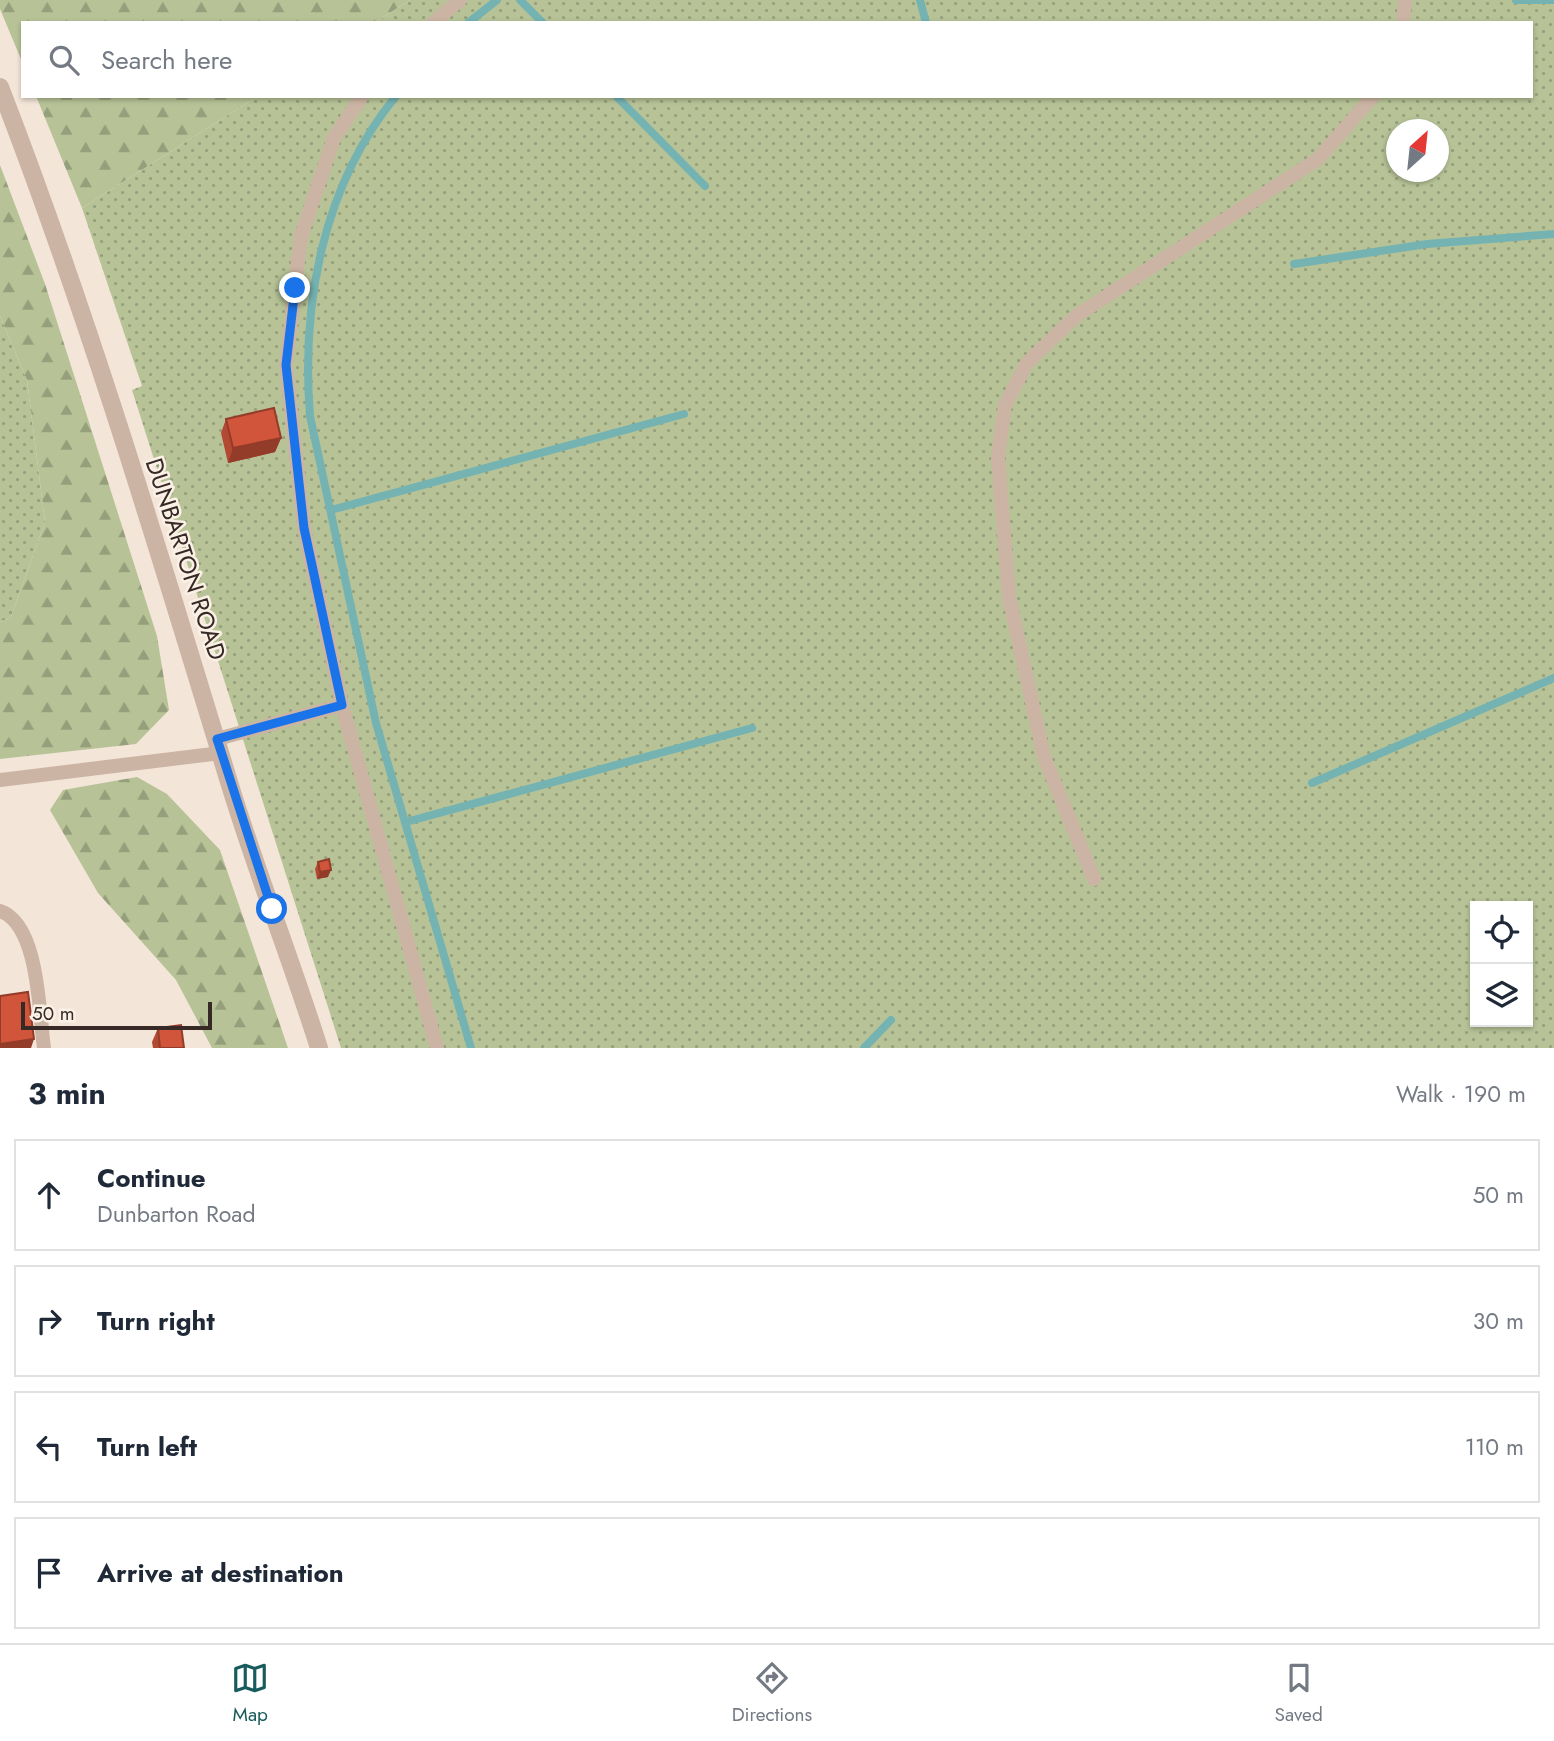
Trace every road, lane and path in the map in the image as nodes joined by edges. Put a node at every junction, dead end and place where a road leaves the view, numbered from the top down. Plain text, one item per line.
1 (460, 0) edge
2 (1405, 0) edge
3 (435, 21) edge
4 (1403, 21) edge
5 (0, 87) edge
6 (361, 98) edge
7 (1371, 98) edge
8 (342, 705) junction
9 (219, 746) junction
10 (0, 779) edge
11 (1094, 879) dead end
12 (0, 911) edge
13 (44, 1048) edge
14 (319, 1048) edge
15 (437, 1048) edge

1 - 3 lane
2 - 4 lane
5 - 9 street, DUNBARTON ROAD
6 - 8 lane
7 - 11 lane
8 - 9 lane
8 - 15 lane
9 - 10 lane
9 - 14 street, DUNBARTON ROAD
12 - 13 lane

